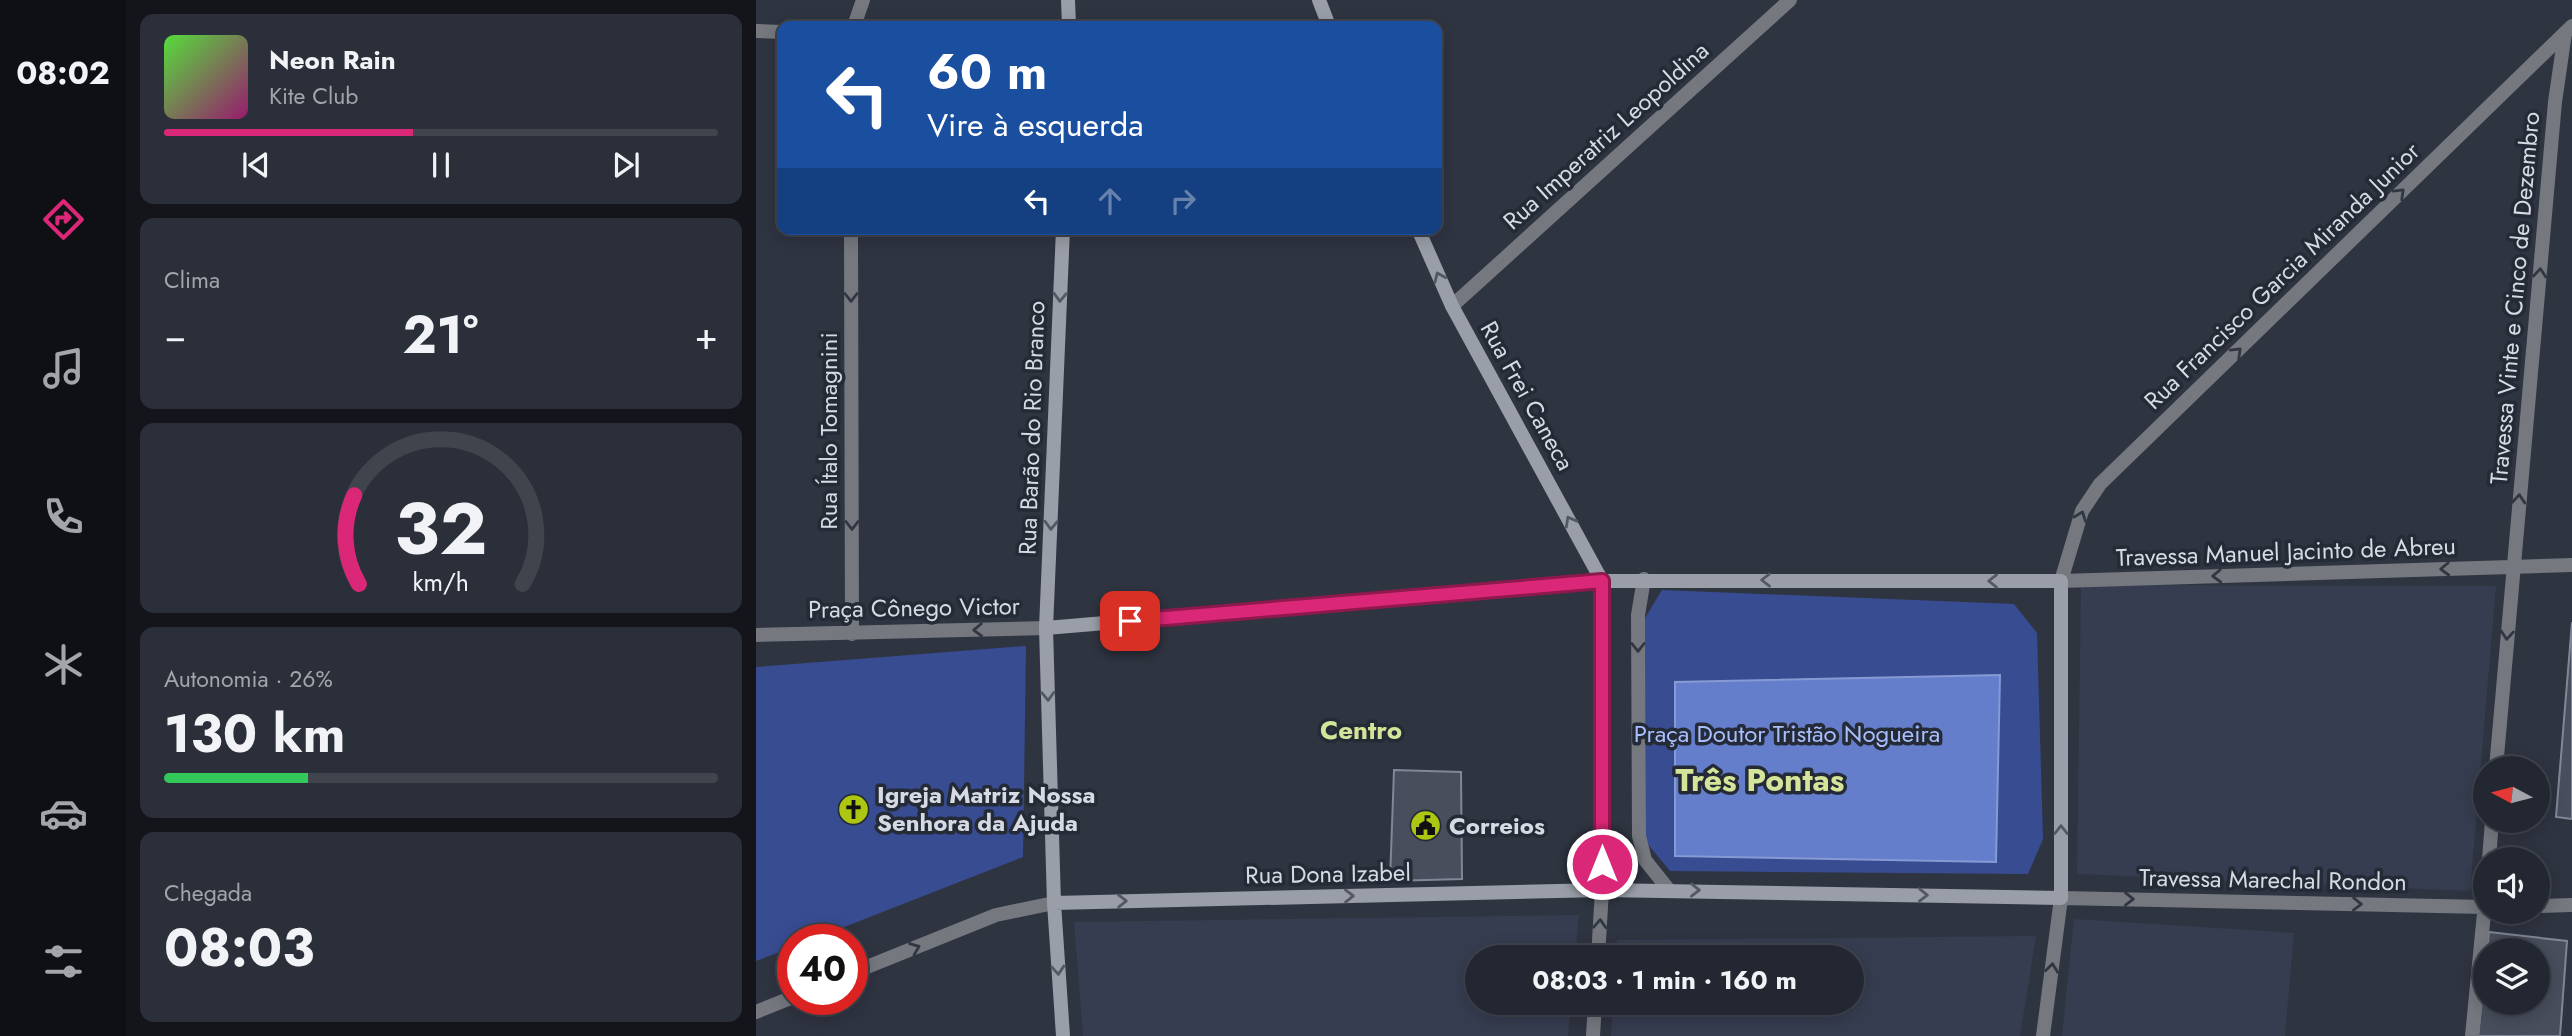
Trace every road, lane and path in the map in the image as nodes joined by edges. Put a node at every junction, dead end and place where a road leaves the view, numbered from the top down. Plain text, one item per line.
1 (863, 0) edge
2 (1068, 0) edge
3 (1319, 0) edge
4 (1790, 0) edge
5 (856, 21) edge
6 (1069, 21) edge
7 (1327, 21) edge
8 (2569, 30) edge
9 (756, 31) edge
10 (777, 32) edge
11 (851, 235) edge
12 (1063, 235) edge
13 (1421, 235) edge
14 (1452, 306) junction
15 (2572, 565) edge
16 (2513, 567) junction
17 (1644, 579) junction
18 (1602, 581) junction
19 (2061, 581) junction
20 (1046, 628) junction
21 (852, 634) junction
22 (756, 635) edge
23 (2497, 756) edge
24 (1602, 890) junction
25 (1669, 890) junction
26 (2061, 898) junction
27 (1054, 903) junction
28 (2473, 905) edge
29 (2572, 905) edge
30 (2550, 906) edge
31 (2483, 924) edge
32 (1599, 945) edge
33 (868, 967) edge
34 (777, 1004) edge
35 (756, 1012) edge
36 (1594, 1015) edge
37 (1063, 1036) edge
38 (1593, 1036) edge
39 (2043, 1036) edge
40 (2472, 1036) edge

1 - 5 street
2 - 6 main road
3 - 7 main road
4 - 14 street, Rua Imperatriz Leopoldina
16 -> 8 street, Travessa Vinte e Cinco de Dezembro
19 -> 8 street, Rua Francisco Garcia Miranda Junior
9 - 10 street
11 -> 21 street, Rua Ítalo Tomagnini
12 -> 20 main road, Rua Barão do Rio Branco
14 -> 13 main road, Rua Frei Caneca
18 -> 14 main road, Rua Frei Caneca
15 - 16 street, Travessa Manuel Jacinto de Abreu
16 -> 19 street, Travessa Manuel Jacinto de Abreu
16 -> 23 street, Travessa Vinte e Cinco de Dezembro
17 - 18 main road
19 -> 17 main road
17 -> 25 street
18 - 20 main road
18 - 24 street
26 -> 19 main road
20 -> 21 street, Praça Cônego Victor
20 -> 27 main road, Praça Cônego Victor
21 - 22 street, Praça Cônego Victor
24 - 25 main road
27 -> 24 main road, Rua Dona Izabel
32 -> 24 street
25 -> 26 main road
26 -> 28 street, Travessa Marechal Rondon
39 -> 26 street
33 -> 27 street
27 -> 37 main road, Praça Cônego Victor
29 - 30 street
31 - 40 street
34 - 35 street
36 - 38 street

